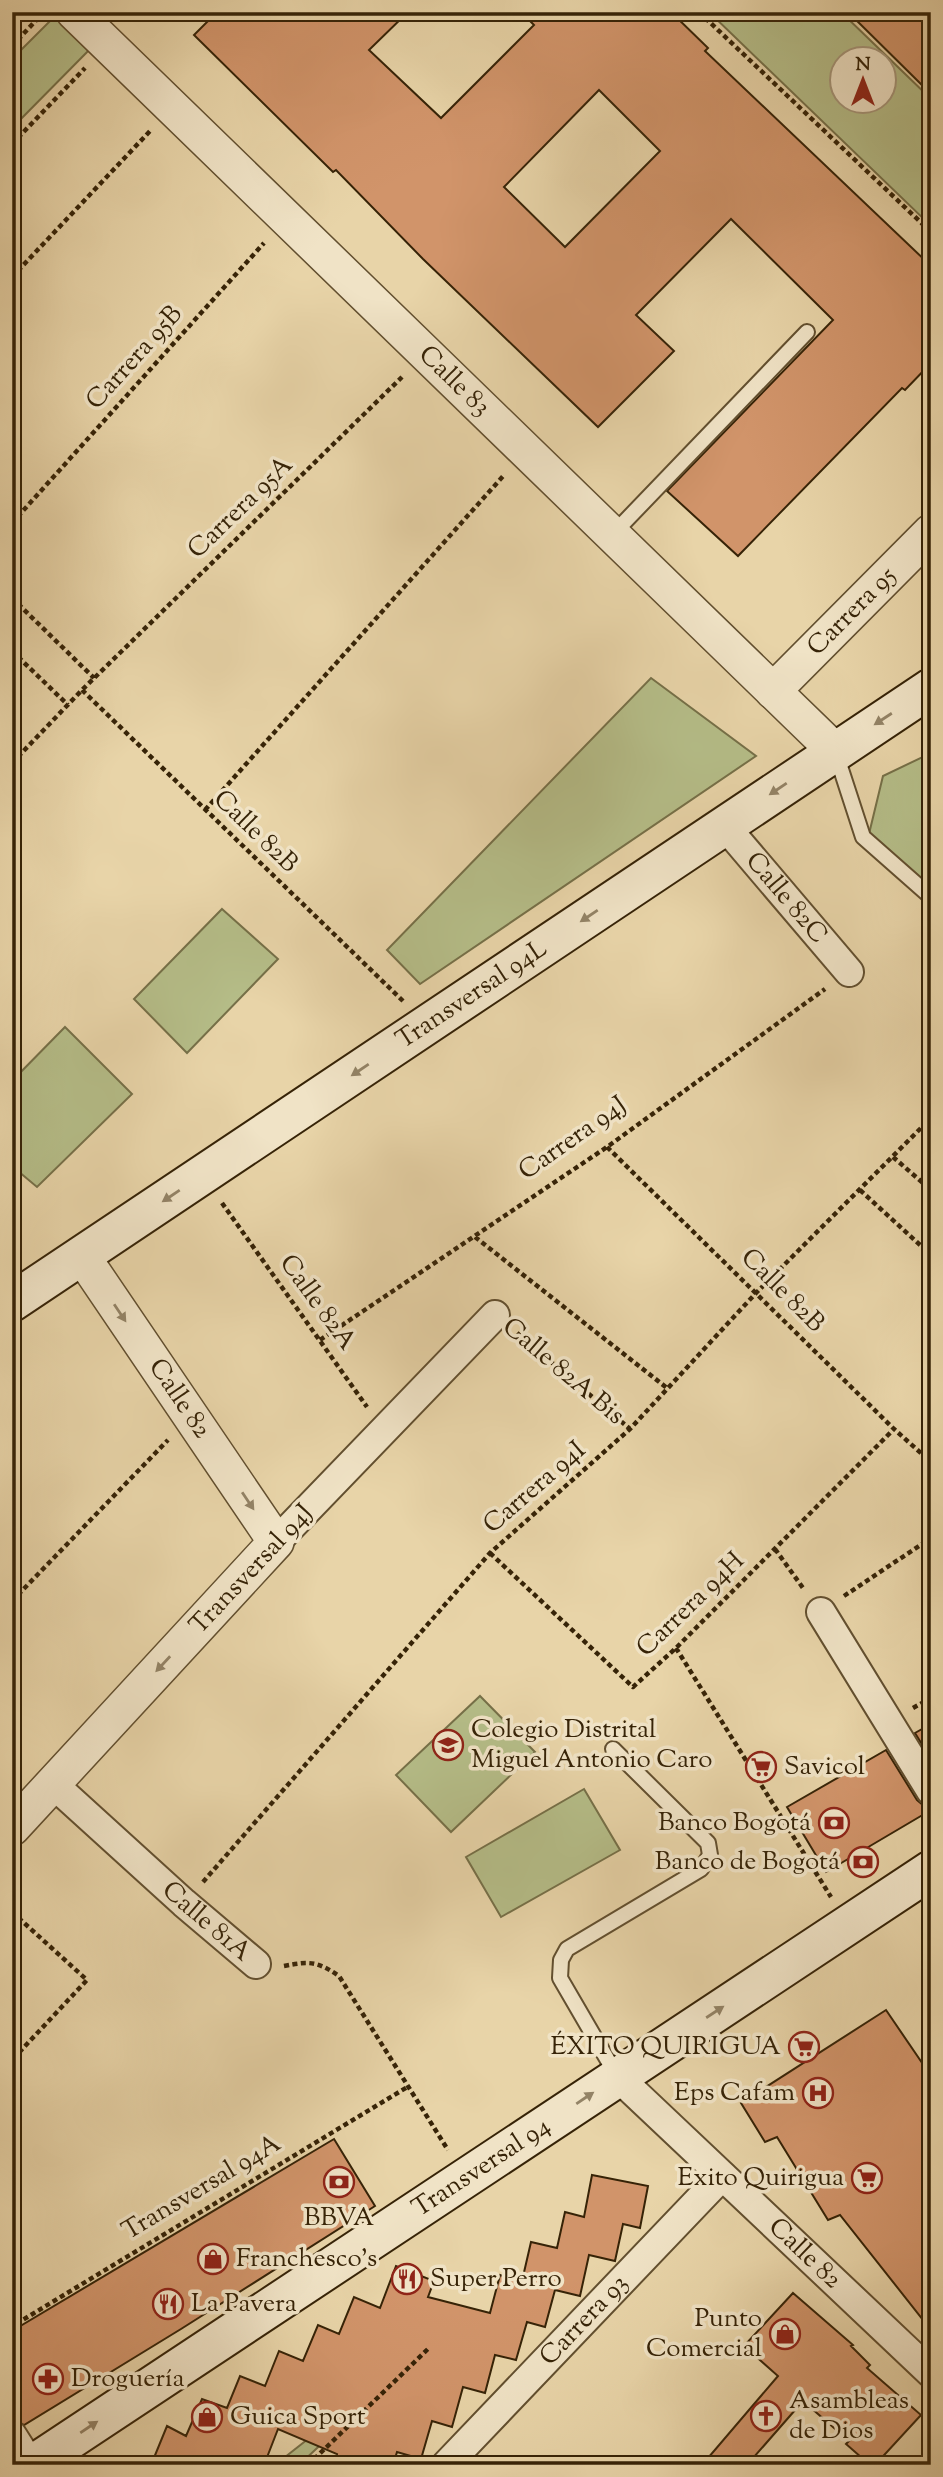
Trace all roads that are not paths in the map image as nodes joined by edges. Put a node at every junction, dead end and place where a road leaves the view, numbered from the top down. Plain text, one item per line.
1 (74, 12) edge
2 (807, 332) dead end
3 (931, 532) edge
4 (612, 535) junction
5 (931, 688) edge
6 (773, 691) junction
7 (835, 751) junction
8 (724, 825) junction
9 (931, 897) edge
10 (849, 972) road end
11 (82, 1256) junction
12 (14, 1297) edge
13 (495, 1315) road end
14 (276, 1542) junction
15 (821, 1612) road end
16 (613, 1749) dead end
17 (53, 1784) junction
18 (931, 1791) edge
19 (12, 1828) edge
20 (931, 1870) edge
21 (256, 1964) road end
22 (618, 2077) junction
23 (722, 2176) junction
24 (931, 2372) edge
25 (12, 2435) edge
26 (32, 2465) edge
27 (446, 2465) edge

1 - 4 street, Calle 83
2 - 4 lane
3 - 6 street, Carrera 95
4 - 6 street, Calle 83
5 -> 7 main road, Transversal 94L
6 - 7 street, Calle 83
7 -> 8 main road, Transversal 94L
7 - 9 lane
8 - 10 street, Calle 82C
8 -> 11 main road, Transversal 94L
11 - 12 main road, Transversal 94L
11 -> 14 street, Calle 82
13 - 14 street, Transversal 94J
14 -> 17 street, Transversal 94J
15 - 18 street
16 - 22 lane
17 - 19 street, Transversal 94J
17 - 21 street, Calle 81A
22 -> 20 main road, Transversal 94
22 - 23 street, Calle 82
26 -> 22 main road, Transversal 94
23 - 24 street, Calle 82
23 - 27 street, Carrera 93
25 - 26 street

